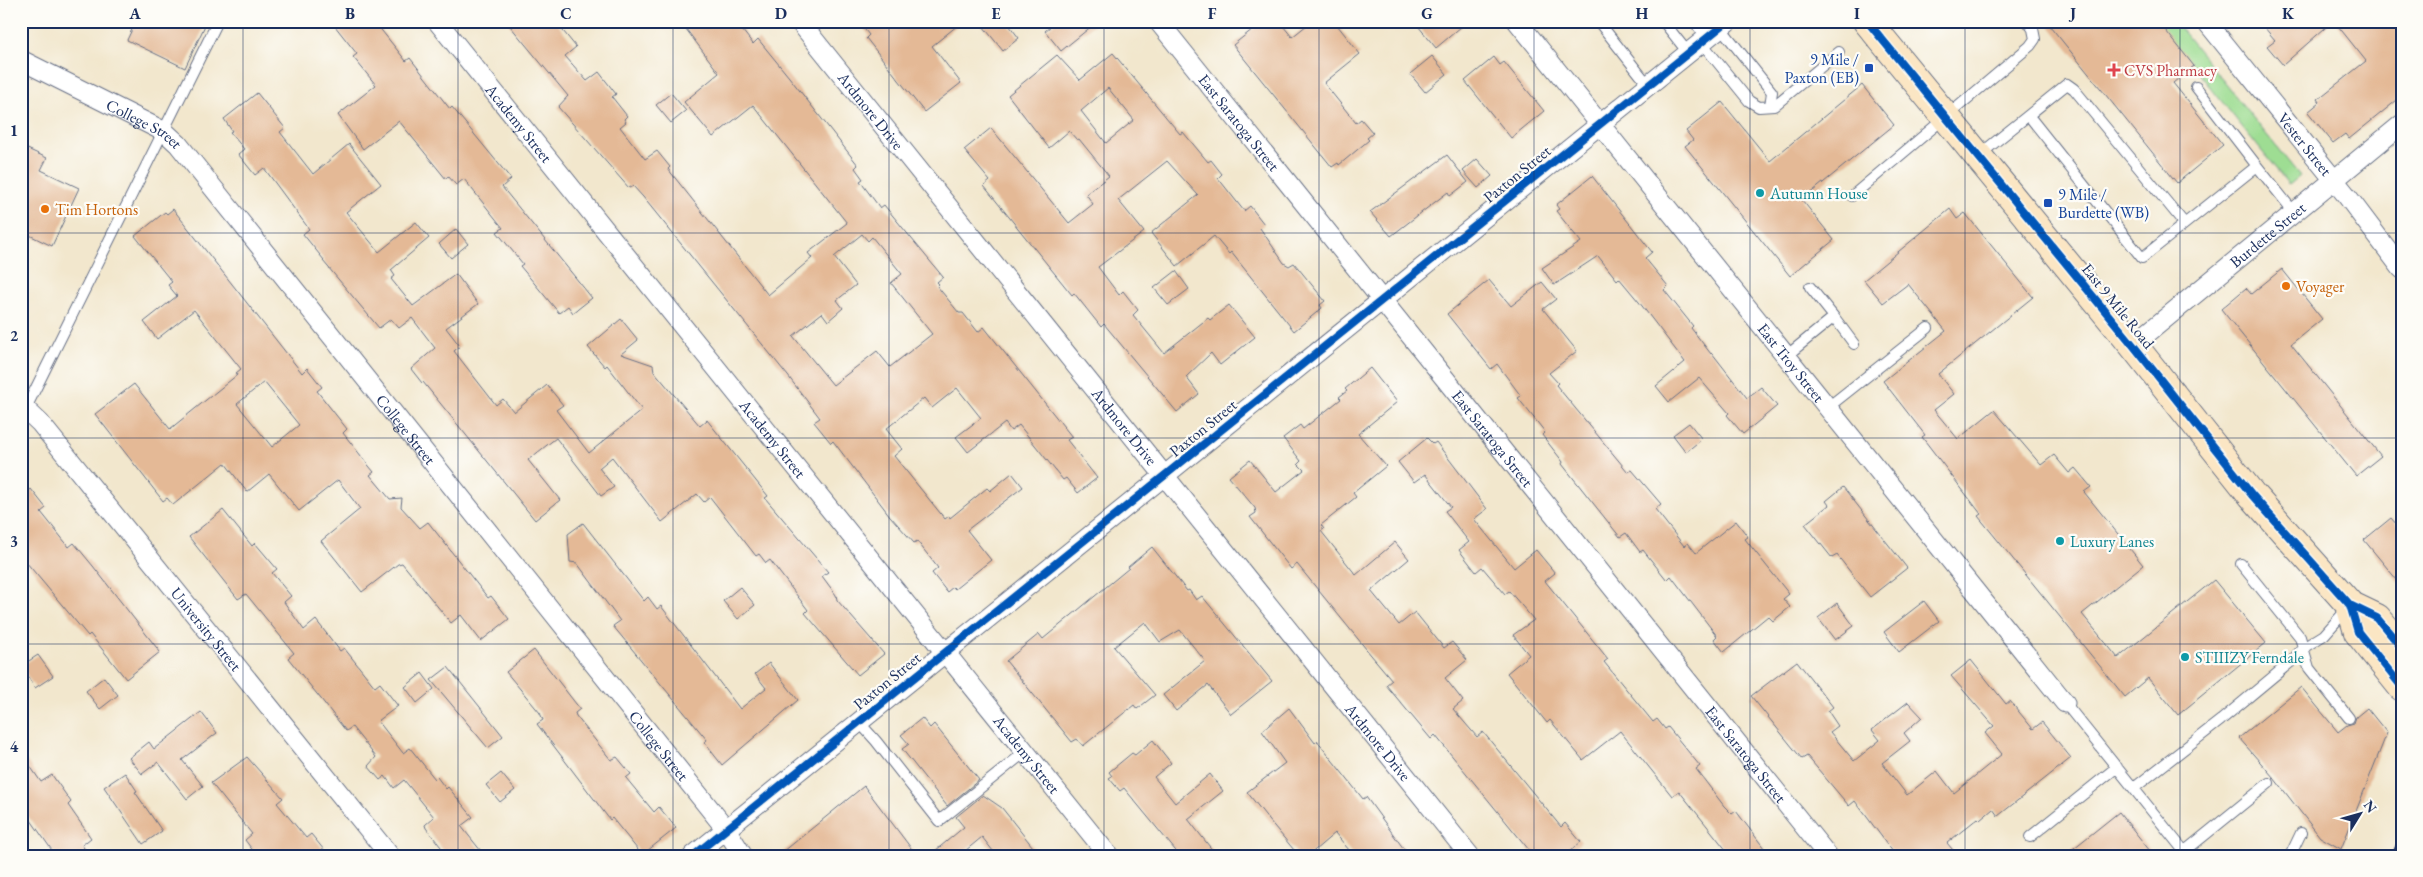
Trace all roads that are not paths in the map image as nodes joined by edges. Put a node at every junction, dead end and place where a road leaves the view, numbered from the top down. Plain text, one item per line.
1 (218, 21) edge
2 (437, 21) edge
3 (798, 21) edge
4 (1158, 21) edge
5 (1517, 21) edge
6 (1598, 21) edge
7 (1663, 21) edge
8 (1694, 21) edge
9 (1867, 21) edge
10 (2027, 21) edge
11 (2206, 21) edge
12 (1709, 37) edge
13 (1839, 52) dead end
14 (21, 60) edge
15 (1649, 86) junction
16 (2196, 87) dead end
17 (1770, 106) junction
18 (2029, 116) junction
19 (1946, 118) junction
20 (2402, 124) edge
21 (1599, 125) junction
22 (165, 132) junction
23 (1977, 156) junction
24 (2257, 166) junction
25 (2333, 180) junction
26 (1852, 196) dead end
27 (2293, 211) junction
28 (2184, 223) junction
29 (2402, 269) edge
30 (1810, 287) dead end
31 (1383, 301) junction
32 (1834, 317) junction
33 (1928, 328) dead end
34 (1854, 344) dead end
35 (2133, 345) junction
36 (1785, 357) junction
37 (1826, 408) junction
38 (23, 410) edge
39 (1165, 476) junction
40 (2241, 564) dead end
41 (2350, 605) junction
42 (2303, 648) junction
43 (2402, 648) edge
44 (945, 652) junction
45 (2402, 687) edge
46 (2065, 703) joint
47 (2349, 718) dead end
48 (858, 721) junction
49 (1025, 752) junction
50 (2117, 767) junction
51 (2269, 783) dead end
52 (2134, 788) junction
53 (726, 829) junction
54 (2301, 833) dead end
55 (2030, 837) dead end
56 (2187, 853) edge
57 (390, 856) edge
58 (693, 856) edge
59 (744, 856) edge
60 (1109, 856) edge
61 (1470, 856) edge
62 (1828, 856) edge
63 (2290, 856) edge

1 - 22 lane
2 - 44 street, Academy Street
3 - 39 street, Ardmore Drive
4 - 31 street, East Saratoga Street
5 - 21 street, East Troy Street
6 - 15 lane
7 - 12 lane
8 - 12 lane
9 - 19 main road, East 9 Mile Road
10 - 19 lane
11 - 25 street, Vester Street
12 - 15 street, Paxton Street
12 - 17 lane
12 - 17 lane
13 - 17 lane
14 - 22 street, College Street
15 - 21 street, Paxton Street
16 - 24 lane
18 - 23 lane
18 - 28 lane
18 - 28 lane
19 - 23 main road, East 9 Mile Road
19 - 26 lane
20 - 25 street, Burdette Street
21 - 31 street, Paxton Street
21 - 36 street, East Troy Street
22 - 38 lane
22 - 53 street, College Street
23 - 35 main road, East 9 Mile Road
24 - 27 lane
24 - 28 lane
25 - 27 street, Burdette Street
25 - 29 street, Vester Street
27 - 35 street, Burdette Street
30 - 32 lane
31 - 39 street, Paxton Street
31 - 62 street, East Saratoga Street
32 - 34 lane
32 - 36 lane
33 - 37 lane
35 - 41 main road, East 9 Mile Road
36 - 37 street, East Troy Street
37 - 46 street, East Troy Street
38 - 57 street, University Street
39 - 44 street, Paxton Street
39 - 61 street, Ardmore Drive
40 - 42 lane
41 - 42 lane
41 - 43 main road, East 9 Mile Road
41 - 45 main road, East 9 Mile Road
42 - 47 lane
42 - 52 lane
44 - 48 street, Paxton Street
44 - 49 street, Academy Street
46 - 50 lane
48 - 49 lane
48 - 53 street, Paxton Street
49 - 60 street, Academy Street
50 - 52 lane
50 - 55 lane
51 - 56 lane
52 - 56 lane
53 - 58 street, Paxton Street
53 - 59 street, College Street
54 - 63 lane

